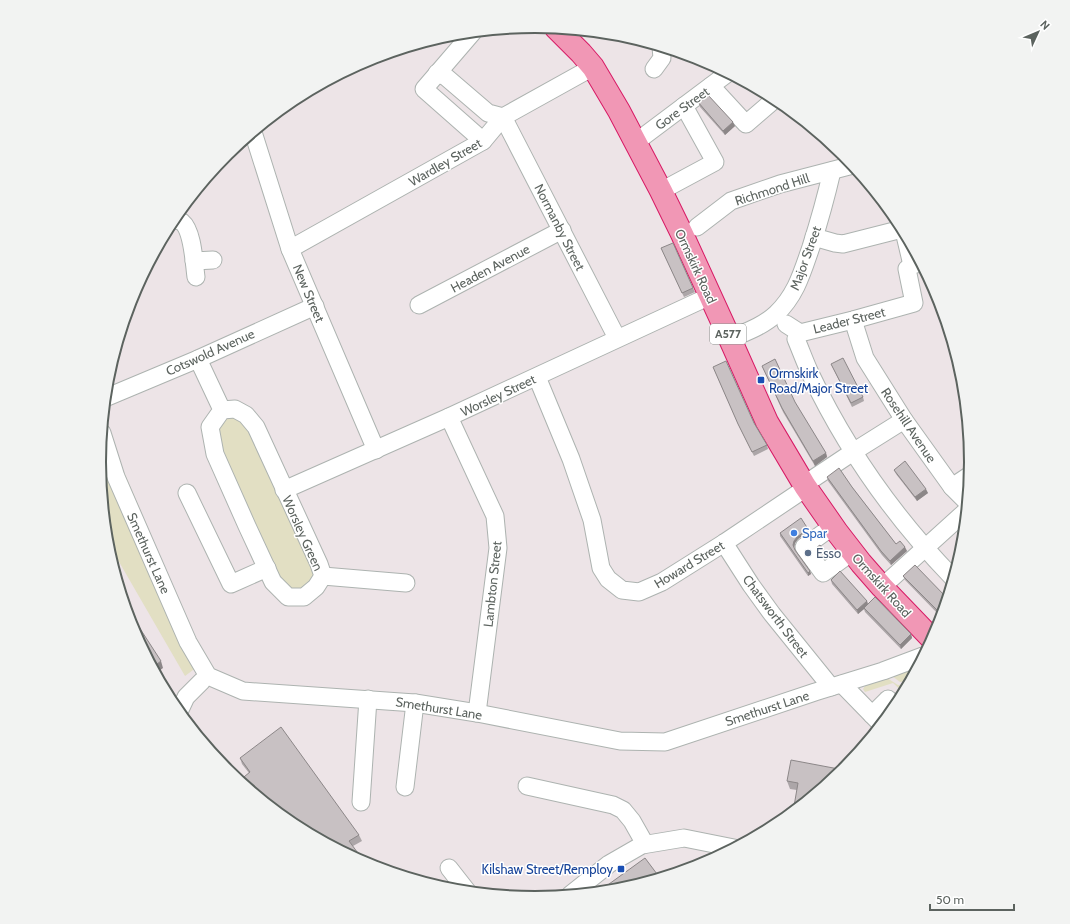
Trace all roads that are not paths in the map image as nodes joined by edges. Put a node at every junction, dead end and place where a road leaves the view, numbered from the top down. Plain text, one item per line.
1 (562, 34) edge
2 (468, 39) edge
3 (662, 53) edge
4 (593, 67) junction
5 (654, 69) dead end
6 (437, 73) junction
7 (724, 76) edge
8 (711, 86) junction
9 (770, 103) edge
10 (684, 106) junction
11 (503, 117) junction
12 (255, 137) edge
13 (483, 141) junction
14 (636, 142) junction
15 (846, 167) edge
16 (832, 171) junction
17 (661, 190) junction
18 (180, 222) edge
19 (697, 227) dead end
20 (562, 230) junction
21 (897, 231) edge
22 (814, 236) junction
23 (290, 249) junction
24 (213, 260) dead end
25 (916, 264) edge
26 (710, 296) junction
27 (419, 305) dead end
28 (315, 306) junction
29 (853, 320) junction
30 (617, 338) junction
31 (730, 339) junction
32 (198, 359) junction
33 (538, 377) junction
34 (112, 395) edge
35 (222, 410) junction
36 (450, 417) junction
37 (904, 420) junction
38 (107, 447) edge
39 (376, 450) junction
40 (853, 452) junction
41 (963, 480) edge
42 (805, 486) junction
43 (952, 487) junction
44 (284, 490) junction
45 (187, 493) dead end
46 (962, 497) edge
47 (960, 516) edge
48 (833, 526) junction
49 (724, 543) junction
50 (925, 548) junction
51 (852, 552) junction
52 (267, 568) junction
53 (949, 574) edge
54 (323, 576) junction
55 (406, 582) dead end
56 (882, 587) junction
57 (927, 634) edge
58 (916, 659) edge
59 (202, 681) dead end
60 (837, 685) junction
61 (368, 699) junction
62 (888, 699) dead end
63 (415, 702) junction
64 (182, 705) edge
65 (477, 713) junction
66 (877, 719) edge
67 (527, 786) dead end
68 (405, 787) dead end
69 (361, 802) dead end
70 (646, 844) junction
71 (726, 846) edge
72 (449, 868) dead end
73 (462, 885) edge
74 (578, 888) edge

1 - 4 highway, Ormskirk Road / A577
2 - 6 street
3 - 5 street
4 - 11 street, Wardley Street
4 - 14 highway, Ormskirk Road / A577
6 - 11 street
6 - 13 street
7 - 8 street, Gore Street
8 - 9 street
8 - 10 street, Gore Street
10 - 14 street, Gore Street
10 - 17 street
11 - 13 street, Wardley Street
11 - 20 street, Normanby Street
12 - 23 street, New Street
13 - 23 street, Wardley Street
14 - 17 highway, Ormskirk Road / A577
15 - 16 street, Richmond Hill
16 - 19 street, Richmond Hill
16 - 22 street, Major Street
17 - 26 highway, Ormskirk Road / A577
18 - 24 street
20 - 27 street, Headen Avenue
20 - 30 street, Normanby Street
21 - 22 street
22 - 31 street, Major Street
23 - 28 street, New Street
25 - 29 street, Leader Street
26 - 30 street, Worsley Street
26 - 31 highway, Ormskirk Road / A577
28 - 32 street, Cotswold Avenue
28 - 39 street, New Street
29 - 37 street, Rosehill Avenue
29 - 40 street, Leader Street
30 - 33 street, Worsley Street
31 - 42 highway, Ormskirk Road / A577
32 - 34 street, Cotswold Avenue
32 - 35 street
33 - 36 street, Worsley Street
33 - 49 street, Howard Street
35 - 44 street, Worsley Green
35 - 52 street, Worsley Green
36 - 39 street, Worsley Street
36 - 65 street, Lambton Street
37 - 40 street, Howard Street
37 - 43 street, Rosehill Avenue
38 - 61 street, Smethurst Lane
39 - 44 street, Worsley Street
40 - 42 street, Howard Street
40 - 50 street
41 - 43 street
42 - 48 highway, Ormskirk Road / A577
42 - 49 street, Howard Street
43 - 46 street, Rosehill Avenue
44 - 54 street, Worsley Green
45 - 52 street
47 - 50 street
48 - 51 highway, Ormskirk Road / A577
48 - 51 street
49 - 60 street, Chatsworth Street
50 - 53 street
50 - 56 street
51 - 56 highway, Ormskirk Road / A577
52 - 54 street, Worsley Green
54 - 55 street
56 - 57 highway, Ormskirk Road / A577
58 - 60 street, Smethurst Lane
59 - 64 street
60 - 65 street, Smethurst Lane
60 - 66 street, Chatsworth Street
61 - 63 street, Smethurst Lane
61 - 69 street
62 - 66 street
63 - 65 street, Smethurst Lane
63 - 68 street
67 - 70 street
70 - 71 street
70 - 74 street
72 - 73 street

